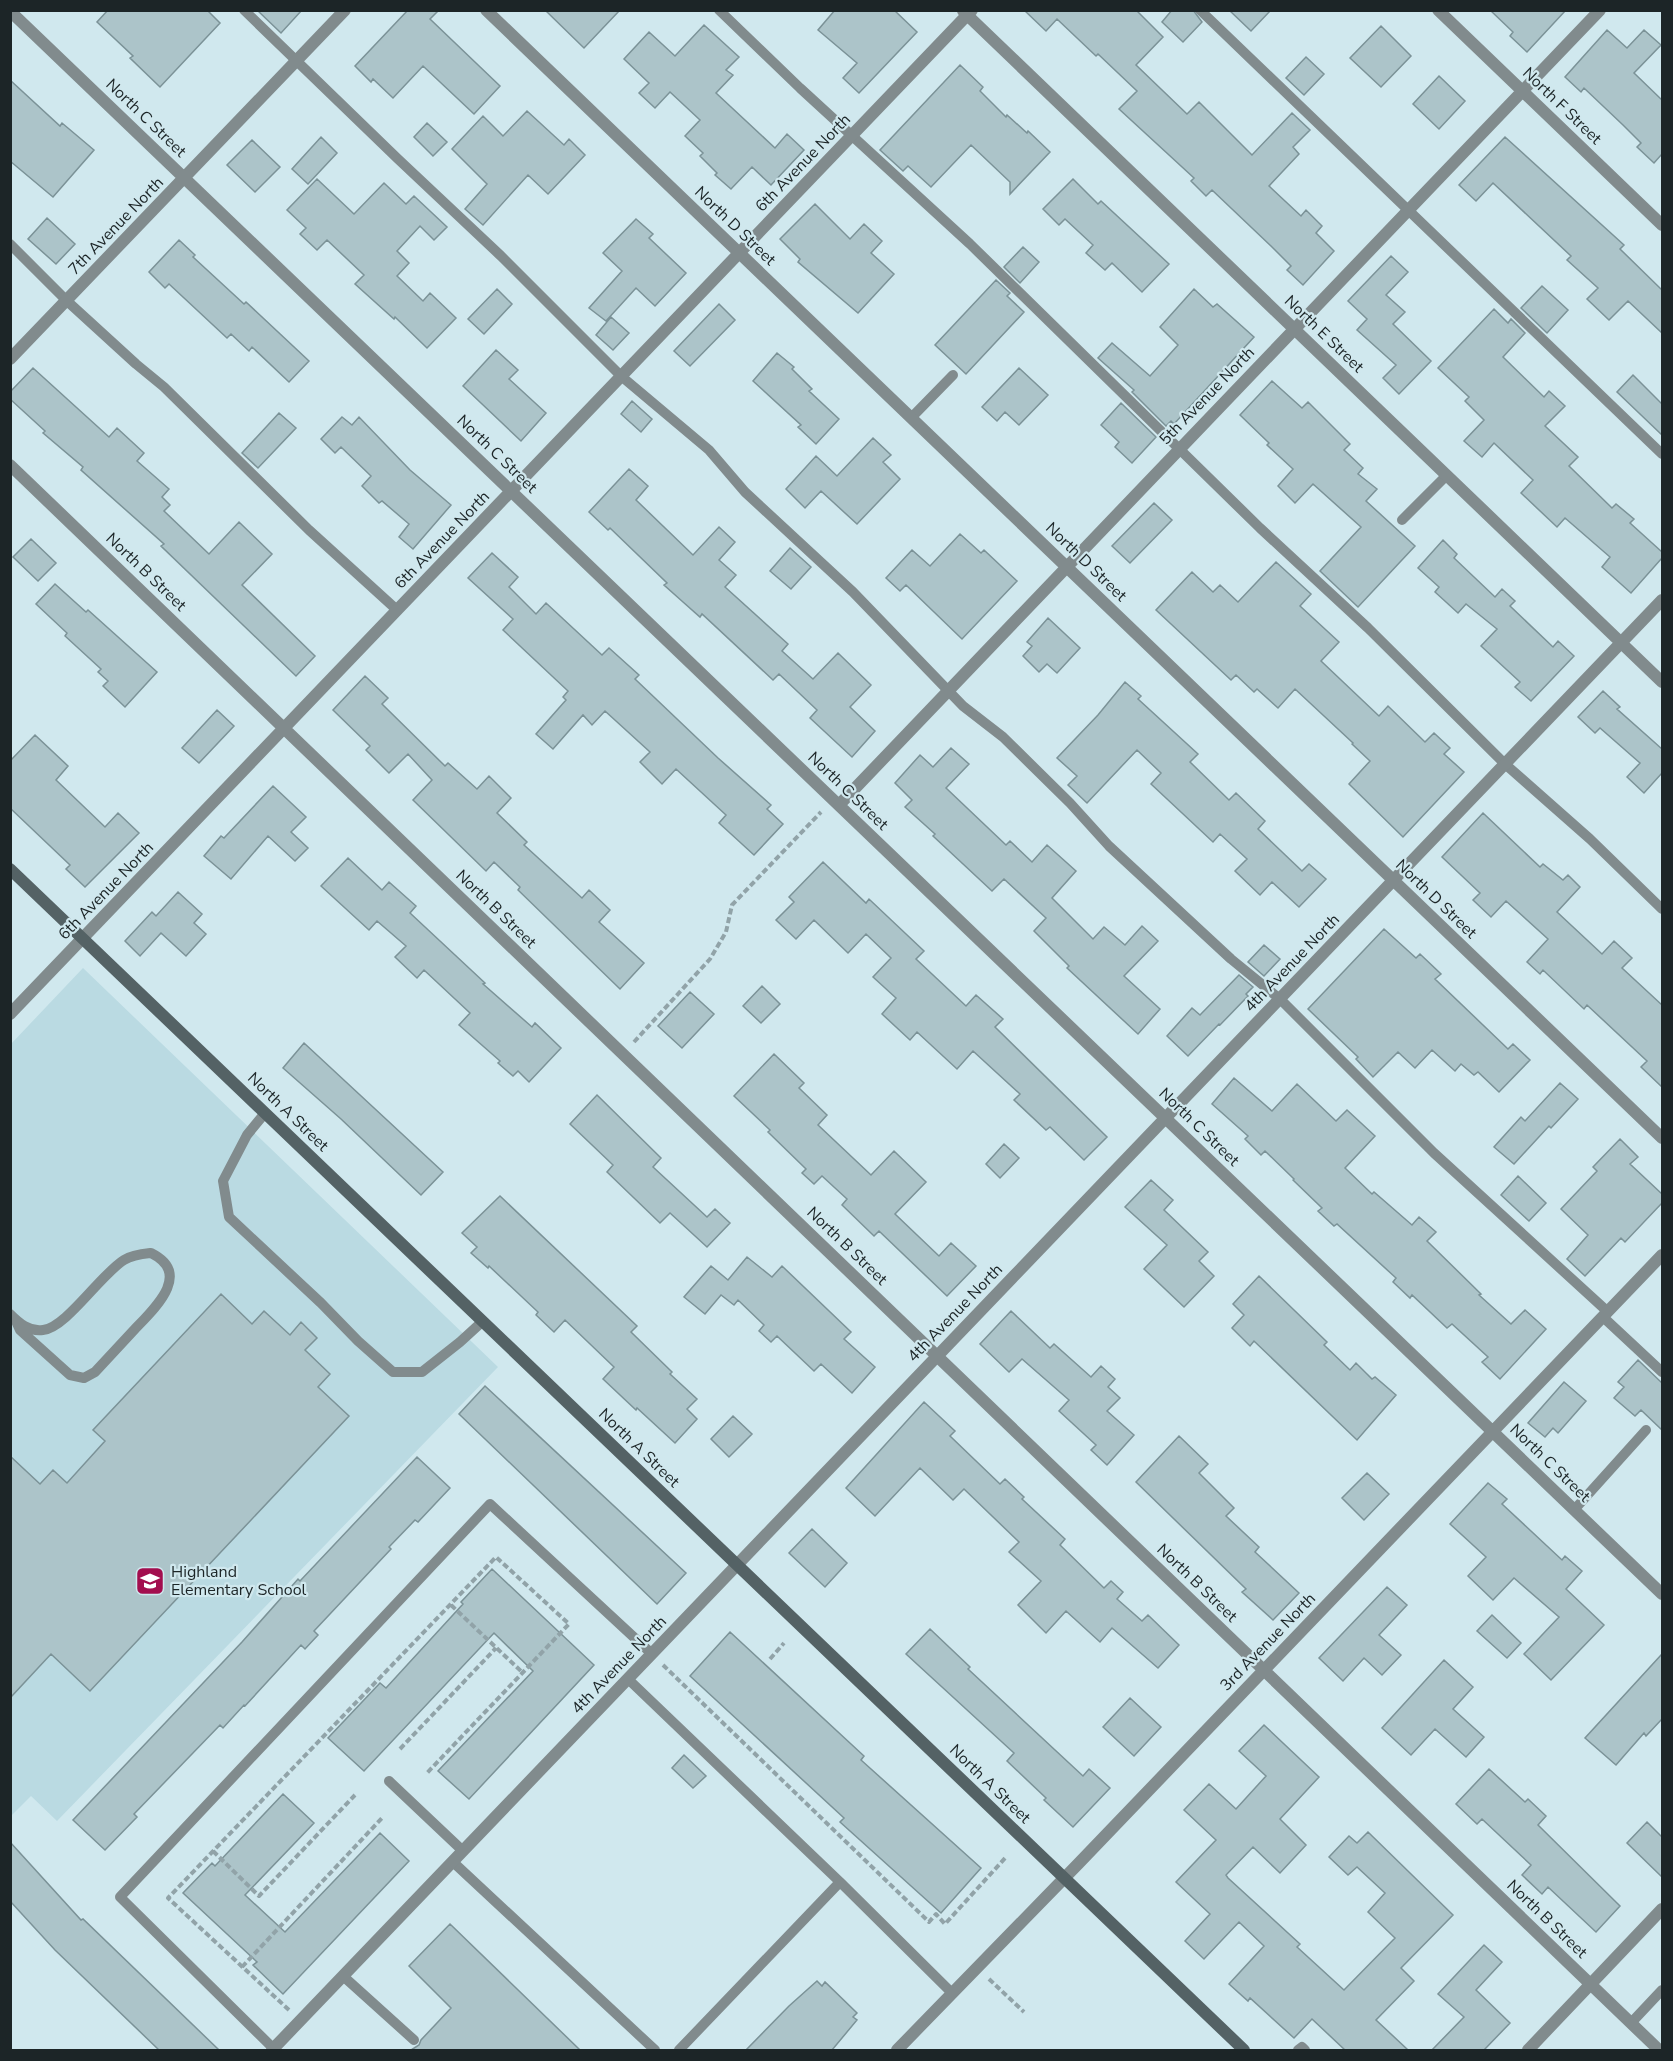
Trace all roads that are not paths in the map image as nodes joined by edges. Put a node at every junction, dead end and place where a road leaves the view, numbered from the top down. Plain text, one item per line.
1 (244, 10) edge
2 (345, 10) edge
3 (486, 10) edge
4 (719, 10) edge
5 (1200, 10) edge
6 (1438, 10) edge
7 (1599, 10) edge
8 (10, 11) edge
9 (967, 12) edge
10 (297, 60) junction
11 (1522, 91) junction
12 (853, 135) junction
13 (184, 178) junction
14 (1408, 210) junction
15 (1662, 225) edge
16 (10, 244) edge
17 (739, 253) junction
18 (67, 301) junction
19 (1294, 329) junction
20 (10, 359) edge
21 (953, 375) dead end
22 (621, 376) junction
23 (911, 418) junction
24 (1180, 448) junction
25 (1662, 454) edge
26 (10, 465) edge
27 (1447, 475) junction
28 (512, 491) junction
29 (1402, 520) dead end
30 (1067, 567) junction
31 (1662, 600) edge
32 (397, 610) junction
33 (1622, 642) junction
34 (1662, 682) edge
35 (948, 690) junction
36 (284, 728) junction
37 (1505, 764) junction
38 (838, 805) junction
39 (10, 869) edge
40 (1394, 880) junction
41 (1662, 909) edge
42 (83, 939) junction
43 (1280, 999) junction
44 (10, 1014) edge
45 (265, 1113) junction
46 (1166, 1118) junction
47 (1662, 1138) edge
48 (1662, 1255) edge
49 (1605, 1315) junction
50 (13, 1317) edge
51 (483, 1321) junction
52 (938, 1356) junction
53 (1662, 1372) edge
54 (1646, 1430) dead end
55 (1493, 1432) junction
56 (1574, 1510) junction
57 (738, 1565) junction
58 (1662, 1594) edge
59 (652, 1654) junction
60 (1264, 1670) junction
61 (628, 1679) junction
62 (389, 1781) dead end
63 (464, 1851) junction
64 (453, 1862) junction
65 (1065, 1878) junction
66 (840, 1882) junction
67 (1662, 1909) edge
68 (343, 1976) junction
69 (1591, 1984) junction
70 (1662, 1990) edge
71 (952, 1993) junction
72 (1631, 2023) junction
73 (414, 2040) dead end
74 (273, 2050) edge
75 (655, 2050) edge
76 (679, 2050) edge
77 (897, 2050) edge
78 (1244, 2050) edge
79 (1298, 2050) edge
80 (1305, 2050) edge
81 (1528, 2050) edge
82 (1659, 2050) edge

1 - 10 lane
2 - 10 street, 7th Avenue North
3 - 17 street, North D Street
4 - 12 lane
5 - 14 lane
6 - 11 street, North F Street
7 - 11 street, 5th Avenue North
8 - 13 street, North C Street
9 - 12 street, 6th Avenue North
9 - 19 street, North E Street
10 - 13 street, 7th Avenue North
10 - 22 lane
11 - 14 street, 5th Avenue North
11 - 15 street, North F Street
12 - 17 street, 6th Avenue North
12 - 24 lane
13 - 18 street, 7th Avenue North
13 - 28 street, North C Street
14 - 19 street, 5th Avenue North
14 - 25 lane
16 - 18 lane
17 - 22 street, 6th Avenue North
17 - 23 street, North D Street
18 - 20 street, 7th Avenue North
18 - 32 lane
19 - 24 street, 5th Avenue North
19 - 27 street, North E Street
21 - 23 lane
22 - 28 street, 6th Avenue North
22 - 35 lane
23 - 30 street, North D Street
24 - 30 street, 5th Avenue North
24 - 37 lane
26 - 36 street, North B Street
27 - 29 lane
27 - 33 street, North E Street
28 - 32 street, 6th Avenue North
28 - 38 street, North C Street
30 - 35 street, 5th Avenue North
30 - 40 street, North D Street
31 - 33 street, 4th Avenue North
32 - 36 street, 6th Avenue North
33 - 34 street, North E Street
33 - 37 street, 4th Avenue North
35 - 38 street, 5th Avenue North
35 - 43 lane
36 - 42 street, 6th Avenue North
36 - 52 street, North B Street
37 - 40 street, 4th Avenue North
37 - 41 lane
38 - 46 street, North C Street
39 - 42 street, North A Street
40 - 43 street, 4th Avenue North
40 - 47 street, North D Street
42 - 44 street, 6th Avenue North
42 - 45 street, North A Street
43 - 46 street, 4th Avenue North
43 - 49 lane
45 - 51 street, North A Street
45 - 51 lane
46 - 52 street, 4th Avenue North
46 - 55 street, North C Street
48 - 49 street, 3rd Avenue North
49 - 53 lane
49 - 55 street, 3rd Avenue North
50 - 50 lane
51 - 57 street, North A Street
52 - 57 street, 4th Avenue North
52 - 60 street, North B Street
54 - 56 lane
55 - 56 street, North C Street
55 - 60 street, 3rd Avenue North
56 - 58 street, North C Street
57 - 59 street, 4th Avenue North
57 - 65 street, North A Street
59 - 61 street, 4th Avenue North
59 - 74 lane
60 - 65 street, 3rd Avenue North
60 - 69 street, North B Street
61 - 63 street, 4th Avenue North
61 - 66 lane
62 - 63 lane
63 - 64 street, 4th Avenue North
64 - 68 street, 4th Avenue North
64 - 75 lane
65 - 71 street, 3rd Avenue North
65 - 78 street, North A Street
66 - 71 lane
66 - 76 lane
67 - 69 street
68 - 73 lane
68 - 74 street, 4th Avenue North
69 - 72 street, North B Street
69 - 81 street
70 - 72 lane
71 - 77 street, 3rd Avenue North
72 - 82 street, North B Street
79 - 80 lane

